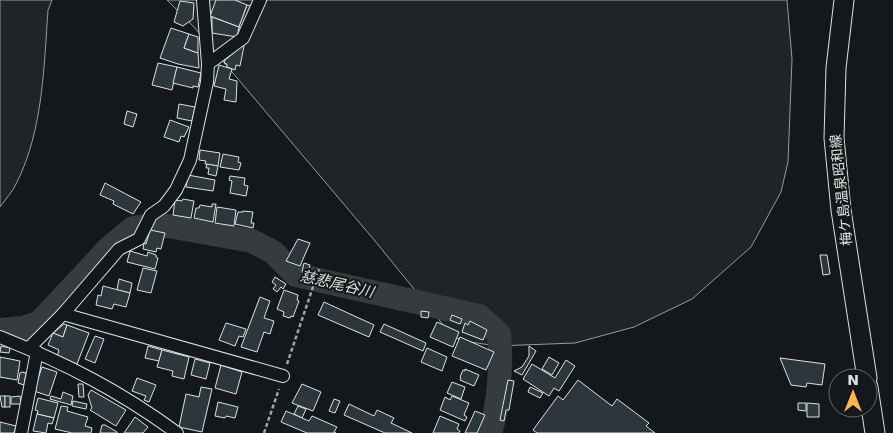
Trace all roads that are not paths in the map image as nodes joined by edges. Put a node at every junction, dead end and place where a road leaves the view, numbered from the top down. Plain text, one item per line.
1 (203, 0) edge
2 (260, 0) edge
3 (844, 0) edge
4 (208, 64) junction
5 (63, 314) junction
6 (0, 337) edge
7 (33, 350) junction
8 (865, 368) edge
9 (283, 376) road end
10 (873, 418) edge
11 (21, 433) edge
12 (176, 433) edge
13 (875, 433) edge

1 - 4 street
2 - 4 street
3 - 8 main road, 梅ケ島温泉昭和線
4 - 5 street
5 - 7 street
5 - 9 street
6 - 7 street
7 - 11 street
7 - 12 street
10 - 13 main road

